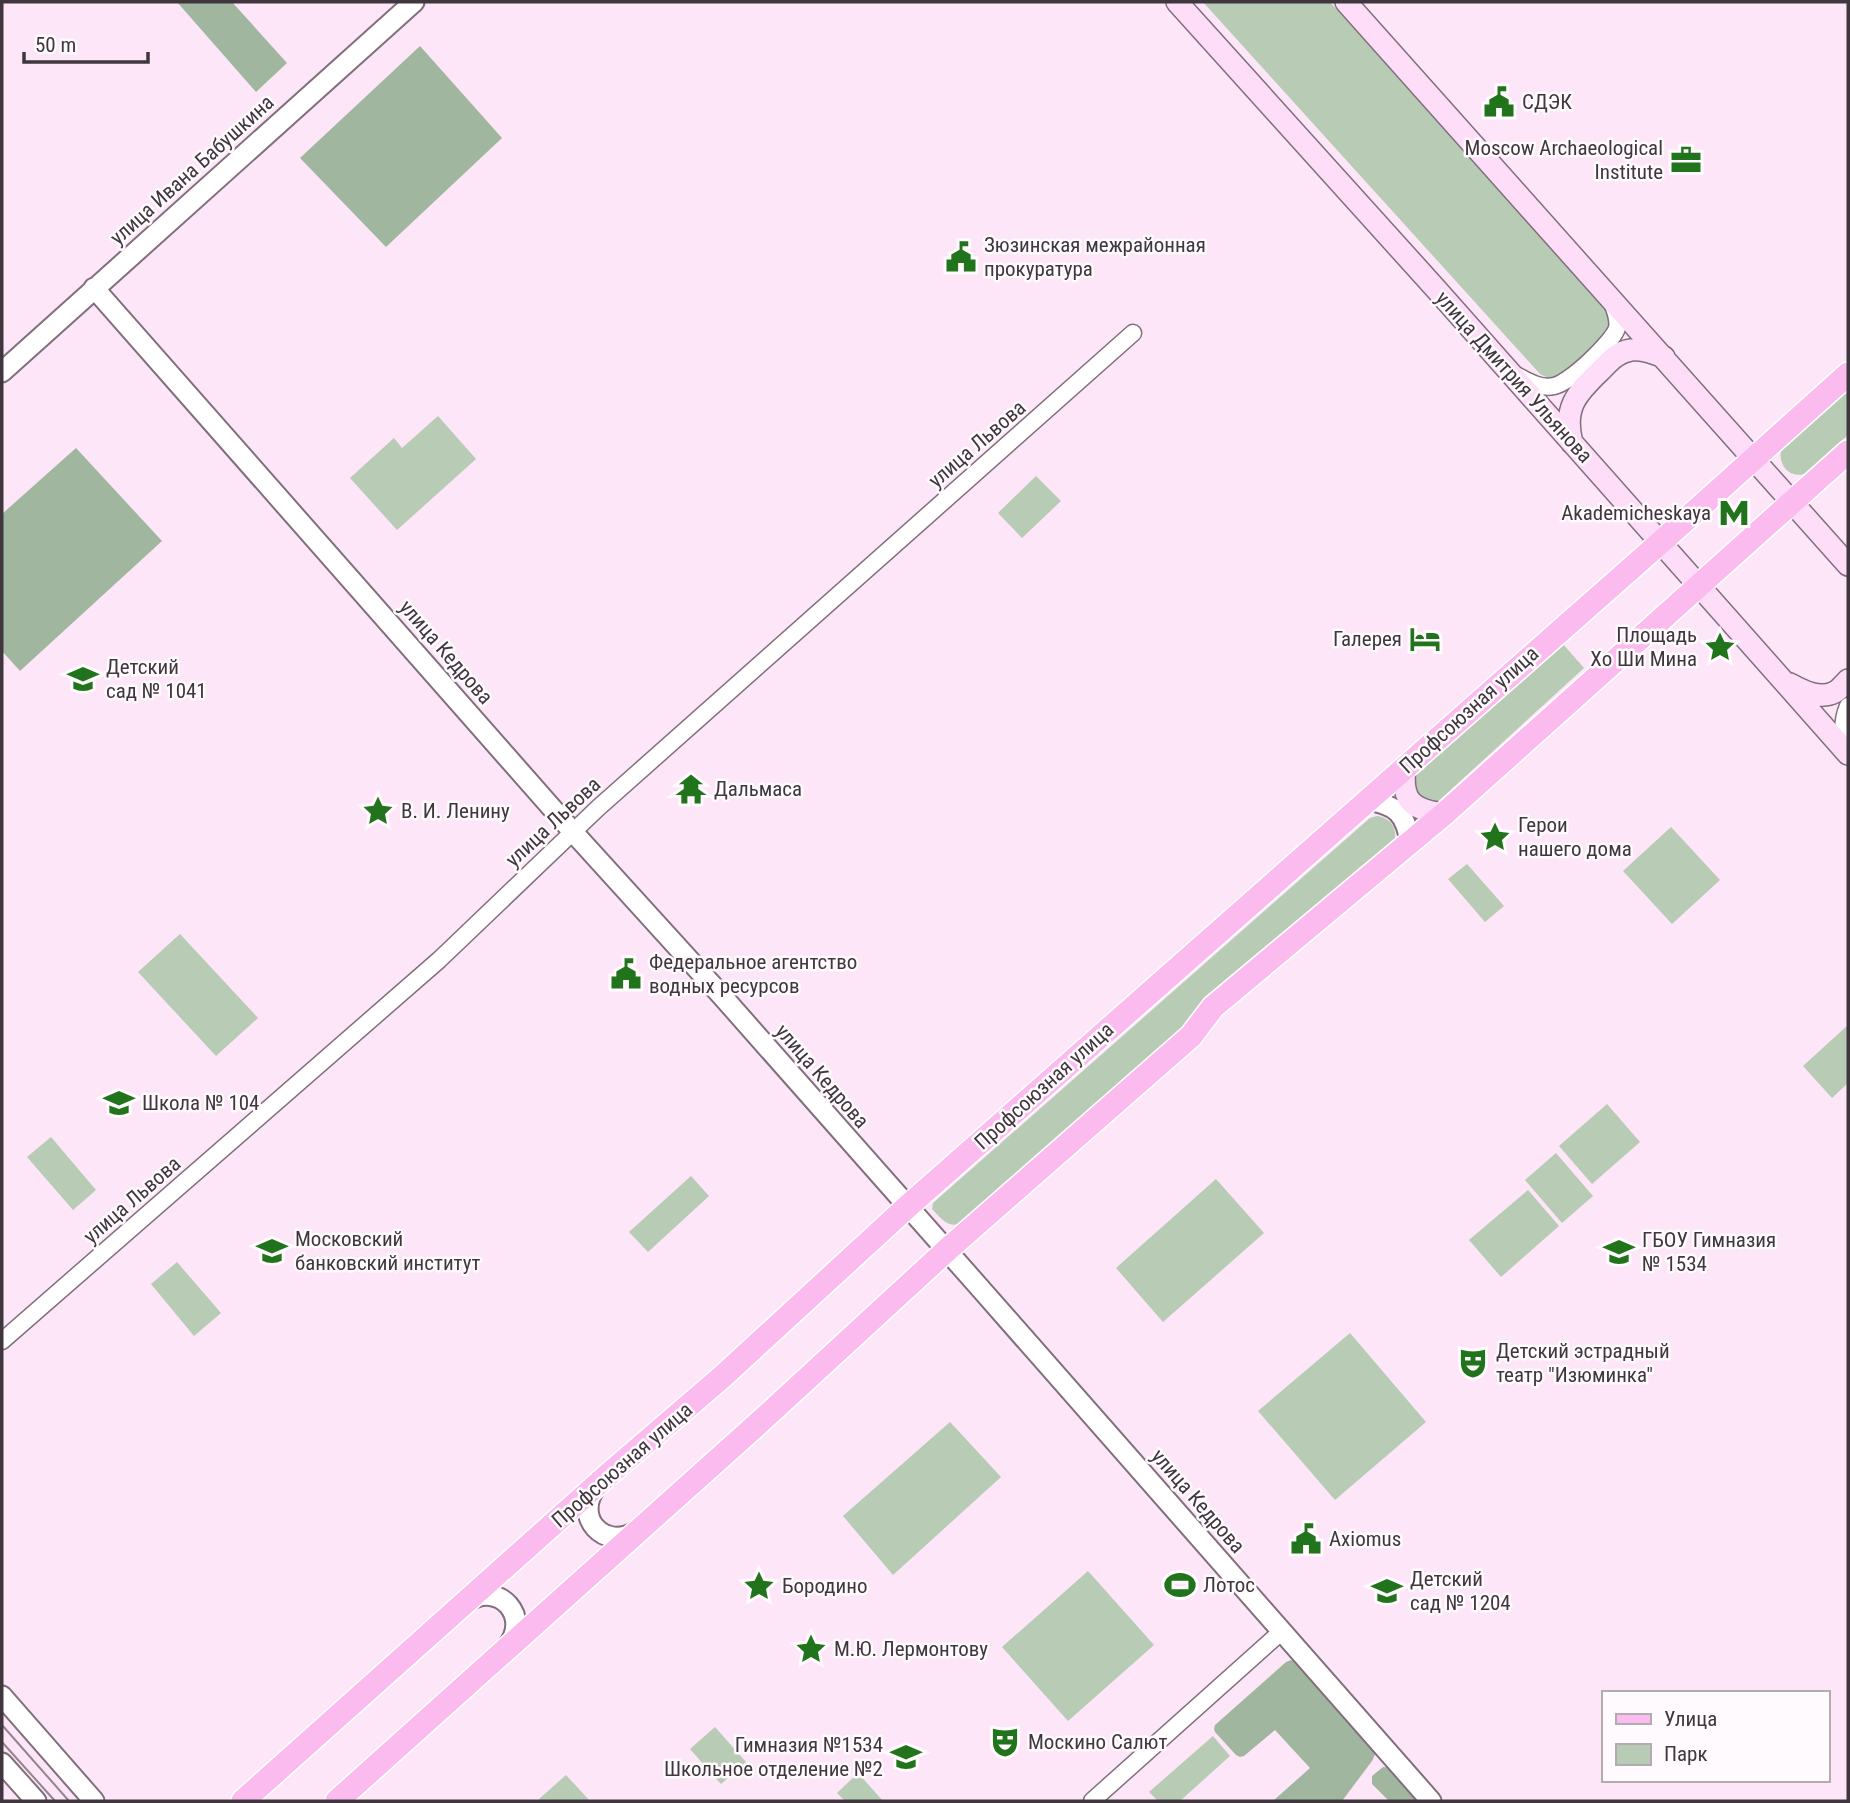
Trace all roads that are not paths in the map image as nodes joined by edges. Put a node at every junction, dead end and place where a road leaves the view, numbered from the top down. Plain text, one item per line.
1 (414, 2) edge
2 (1177, 2) edge
3 (1346, 2) edge
4 (94, 288) junction
5 (1612, 301) junction
6 (1133, 333) dead end
7 (1664, 357) junction
8 (2, 372) edge
9 (1510, 372) junction
10 (1848, 374) edge
11 (1573, 443) junction
12 (1848, 453) edge
13 (1754, 458) junction
14 (1793, 503) junction
15 (1661, 542) junction
16 (1848, 565) edge
17 (1699, 584) junction
18 (1848, 680) edge
19 (1785, 681) junction
20 (1848, 706) edge
21 (1846, 751) edge
22 (1405, 766) junction
23 (1367, 800) junction
24 (1444, 814) junction
25 (573, 832) junction
26 (1410, 843) junction
27 (907, 1207) junction
28 (947, 1251) junction
29 (2, 1341) edge
30 (598, 1485) junction
31 (638, 1531) junction
32 (467, 1602) junction
33 (1281, 1632) junction
34 (506, 1648) junction
35 (2, 1696) edge
36 (2, 1763) edge
37 (36, 1801) edge
38 (94, 1801) edge
39 (243, 1801) edge
40 (337, 1801) edge
41 (1092, 1801) edge
42 (1431, 1801) edge

1 - 4 street, улица Ивана Бабушкина
2 - 9 main road, улица Дмитрия Ульянова
3 - 5 main road
4 - 8 street, улица Ивана Бабушкина
4 - 25 street, улица Кедрова
5 - 7 main road
5 - 9 street
6 - 25 street, улица Львова
7 - 11 main road
7 - 13 main road
9 - 11 main road, улица Дмитрия Ульянова
10 - 13 main road, Профсоюзная улица
11 - 15 main road, улица Дмитрия Ульянова
12 - 14 main road
13 - 14 main road
13 - 15 main road, Профсоюзная улица
14 - 16 main road
14 - 17 main road
15 - 17 main road, улица Дмитрия Ульянова
15 - 22 main road, Профсоюзная улица
17 - 19 main road, улица Дмитрия Ульянова
17 - 24 main road
18 - 19 main road
19 - 21 main road, улица Дмитрия Ульянова
20 - 21 street
22 - 23 main road, Профсоюзная улица
22 - 24 main road
23 - 26 street
23 - 27 main road, Профсоюзная улица
24 - 26 main road
25 - 27 street, улица Кедрова
25 - 29 street, улица Львова
26 - 28 main road
27 - 28 street, улица Кедрова
27 - 30 main road, Профсоюзная улица
28 - 31 main road
28 - 33 street, улица Кедрова
30 - 31 street
30 - 32 main road, Профсоюзная улица
31 - 34 main road
32 - 34 street
32 - 39 main road, Профсоюзная улица
33 - 41 street
33 - 42 street, улица Кедрова
34 - 40 main road
35 - 38 street
36 - 37 street

